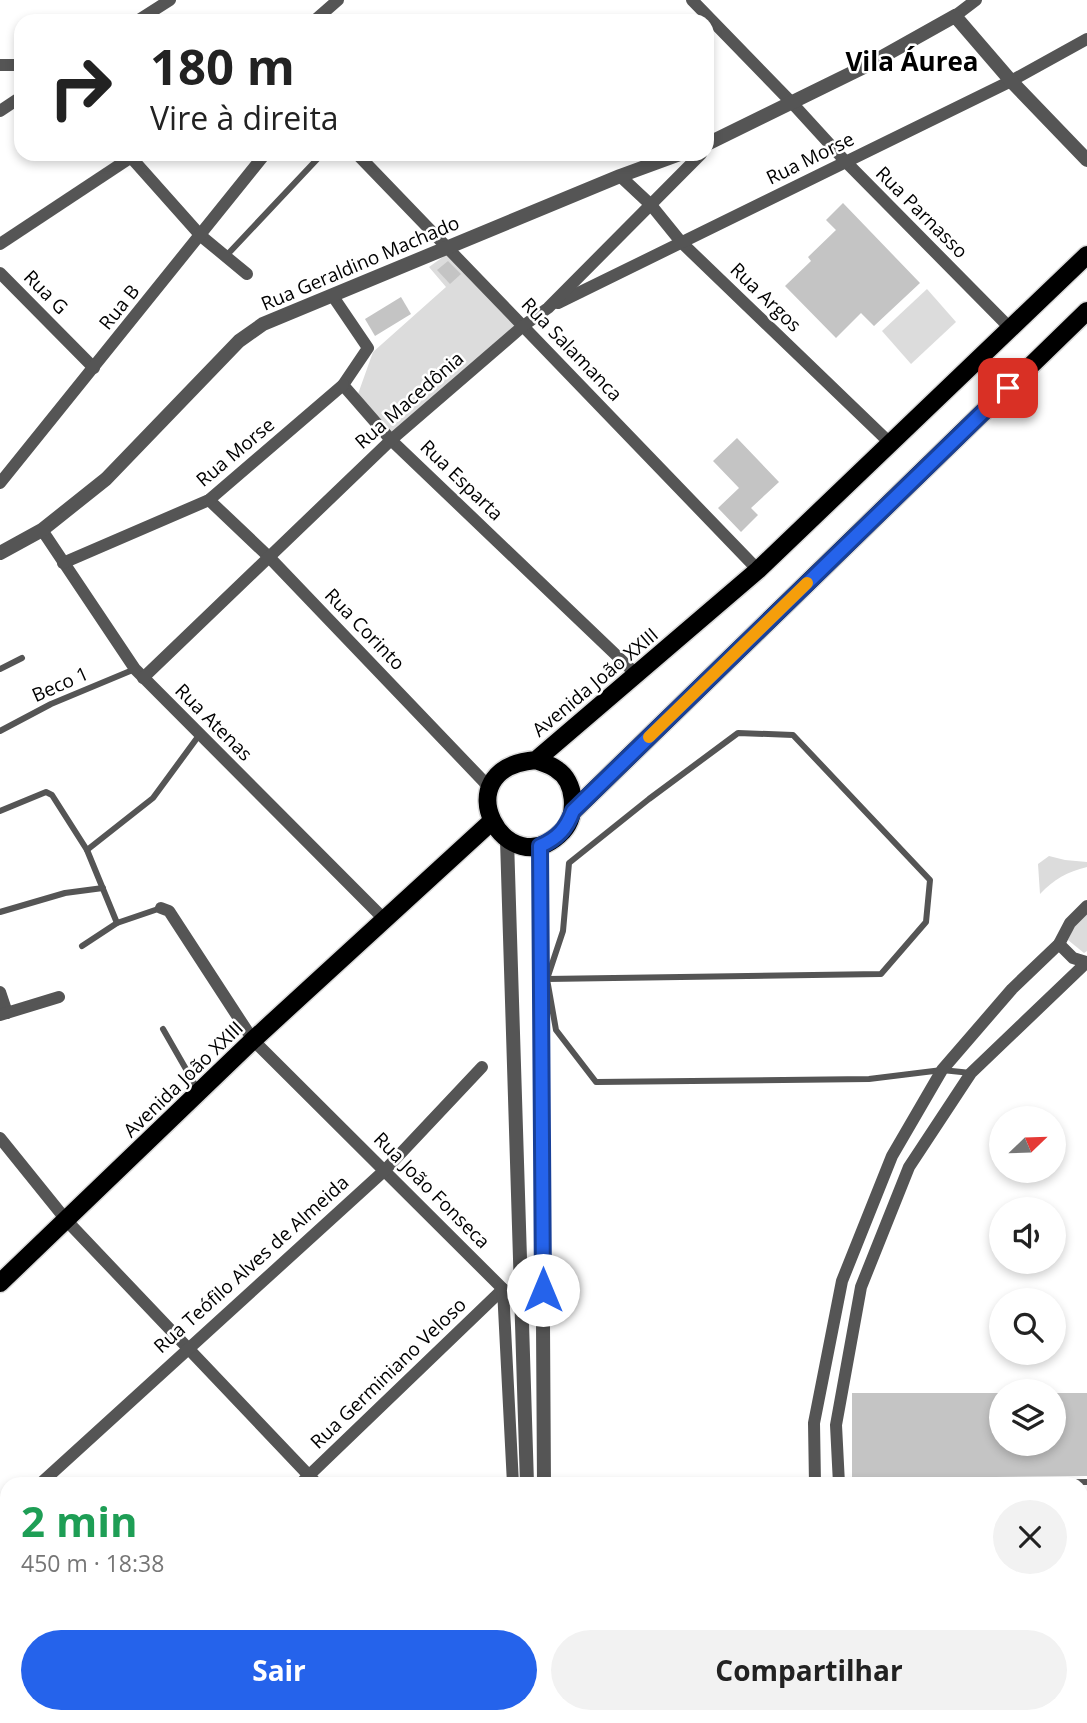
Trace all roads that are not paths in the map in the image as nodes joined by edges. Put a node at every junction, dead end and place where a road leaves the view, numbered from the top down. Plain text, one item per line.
1 (170, 0) edge
2 (338, 0) edge
3 (692, 0) edge
4 (969, 2) edge
5 (148, 14) edge
6 (322, 14) edge
7 (706, 14) edge
8 (954, 16) junction
9 (714, 23) edge
10 (1087, 39) edge
11 (1011, 81) junction
12 (793, 104) junction
13 (714, 143) edge
14 (1087, 160) edge
15 (123, 161) edge
16 (137, 161) edge
17 (260, 161) edge
18 (315, 161) edge
19 (364, 161) edge
20 (661, 161) edge
21 (694, 161) edge
22 (846, 162) junction
23 (620, 176) junction
24 (651, 205) junction
25 (201, 236) junction
26 (681, 242) junction
27 (0, 244) edge
28 (447, 248) junction
29 (1087, 255) edge
30 (226, 256) junction
31 (0, 274) edge
32 (247, 274) dead end
33 (332, 295) junction
34 (548, 308) junction
35 (1087, 311) edge
36 (523, 326) junction
37 (1010, 328) junction
38 (94, 368) junction
39 (343, 385) junction
40 (391, 439) junction
41 (890, 443) junction
42 (0, 483) edge
43 (209, 500) junction
44 (42, 530) junction
45 (0, 552) edge
46 (268, 556) junction
47 (63, 564) junction
48 (758, 570) junction
49 (22, 658) dead end
50 (0, 669) edge
51 (139, 674) junction
52 (637, 675) junction
53 (0, 731) edge
54 (200, 734) junction
55 (536, 760) junction
56 (490, 788) junction
57 (0, 811) edge
58 (573, 811) junction
59 (491, 822) junction
60 (506, 840) junction
61 (540, 846) junction
62 (87, 850) junction
63 (103, 888) junction
64 (1087, 906) edge
65 (161, 908) joint
66 (0, 912) edge
67 (384, 919) junction
68 (117, 923) junction
69 (1059, 944) junction
70 (82, 946) dead end
71 (1086, 962) edge
72 (547, 979) junction
73 (0, 992) edge
74 (59, 997) dead end
75 (4, 1014) edge
76 (163, 1029) dead end
77 (253, 1040) junction
78 (482, 1067) dead end
79 (942, 1070) junction
80 (971, 1073) junction
81 (199, 1092) junction
82 (0, 1138) edge
83 (385, 1170) junction
84 (67, 1221) junction
85 (842, 1281) junction
86 (0, 1283) edge
87 (860, 1287) junction
88 (503, 1289) junction
89 (186, 1349) junction
90 (48, 1477) edge
91 (305, 1477) edge
92 (313, 1477) edge
93 (513, 1477) edge
94 (527, 1477) edge
95 (544, 1477) edge
96 (814, 1477) edge
97 (838, 1477) edge

1 - 5 street
2 - 6 street
3 - 7 street, Rua Parnasso
4 - 8 street
8 - 11 street
8 - 12 street
9 - 12 street, Rua Parnasso
10 - 11 street, Rua Morse
11 - 14 street
11 - 22 street, Rua Morse
12 - 13 street
12 - 22 street, Rua Parnasso
15 - 27 street
16 - 25 street
17 - 25 street, Rua B
18 - 30 lane
19 - 28 street, Rua Salamanca
20 - 23 street, Rua Geraldino Machado
21 - 24 street, Rua Macedônia
22 - 26 street, Rua Morse
22 - 37 street, Rua Parnasso
23 - 24 street, Rua Argos
23 - 28 street, Rua Geraldino Machado
24 - 26 street, Rua Argos
24 - 34 street, Rua Macedônia
25 - 30 street
25 - 38 street, Rua B
26 - 34 street, Rua Morse
26 - 41 street, Rua Argos
28 - 33 street, Rua Geraldino Machado
28 - 36 street, Rua Salamanca
29 - 37 main road, Avenida João XXIII
30 - 32 street
31 - 38 street, Rua G
33 - 39 street
33 - 44 street, Rua Geraldino Machado
34 - 36 street, Rua Macedônia
35 - 58 main road
36 - 40 street, Rua Macedônia
36 - 48 street, Rua Salamanca
37 - 41 main road, Avenida João XXIII
38 - 42 street, Rua B
39 - 40 street, Rua Esparta
39 - 43 street, Rua Morse
40 - 46 street, Rua Macedônia
40 - 52 street, Rua Esparta
41 - 48 main road, Avenida João XXIII
43 - 46 street, Rua Corinto
43 - 47 street, Rua Morse
44 - 45 street, Rua Geraldino Machado
44 - 47 street, Rua Atenas
46 - 51 street, Rua Macedônia
46 - 56 street, Rua Corinto
47 - 51 street, Rua Atenas
48 - 52 main road, Avenida João XXIII
49 - 50 lane
51 - 53 lane, Beco 1
51 - 54 street, Rua Atenas
52 - 55 main road, Avenida João XXIII
54 - 62 lane
54 - 67 street, Rua Atenas
55 - 56 main road, Avenida João XXIII
55 - 58 main road
56 - 59 main road
57 - 62 lane
58 - 61 main road
59 - 60 main road
59 - 67 main road, Avenida João XXIII
60 - 61 main road
60 - 94 street
61 - 95 street
62 - 63 lane
63 - 66 lane
63 - 68 lane
64 - 69 street
65 - 68 lane
65 - 77 street, Rua João Fonseca
67 - 77 main road, Avenida João XXIII
68 - 70 lane
69 - 71 street
69 - 79 street
71 - 80 street
72 - 72 lane
72 - 79 lane
73 - 75 street
74 - 75 street
76 - 81 lane
77 - 81 main road, Avenida João XXIII
77 - 83 street, Rua João Fonseca
78 - 83 street, Rua Teófilo Alves de Almeida
79 - 80 lane
79 - 85 street
80 - 87 street
81 - 84 main road, Avenida João XXIII
82 - 84 street
83 - 88 street, Rua João Fonseca
83 - 89 street, Rua Teófilo Alves de Almeida
84 - 86 main road, Avenida João XXIII
84 - 89 street
85 - 87 street
85 - 96 street
87 - 97 street
88 - 92 street, Rua Germiniano Veloso
88 - 93 street
89 - 90 street, Rua Teófilo Alves de Almeida
89 - 91 street

